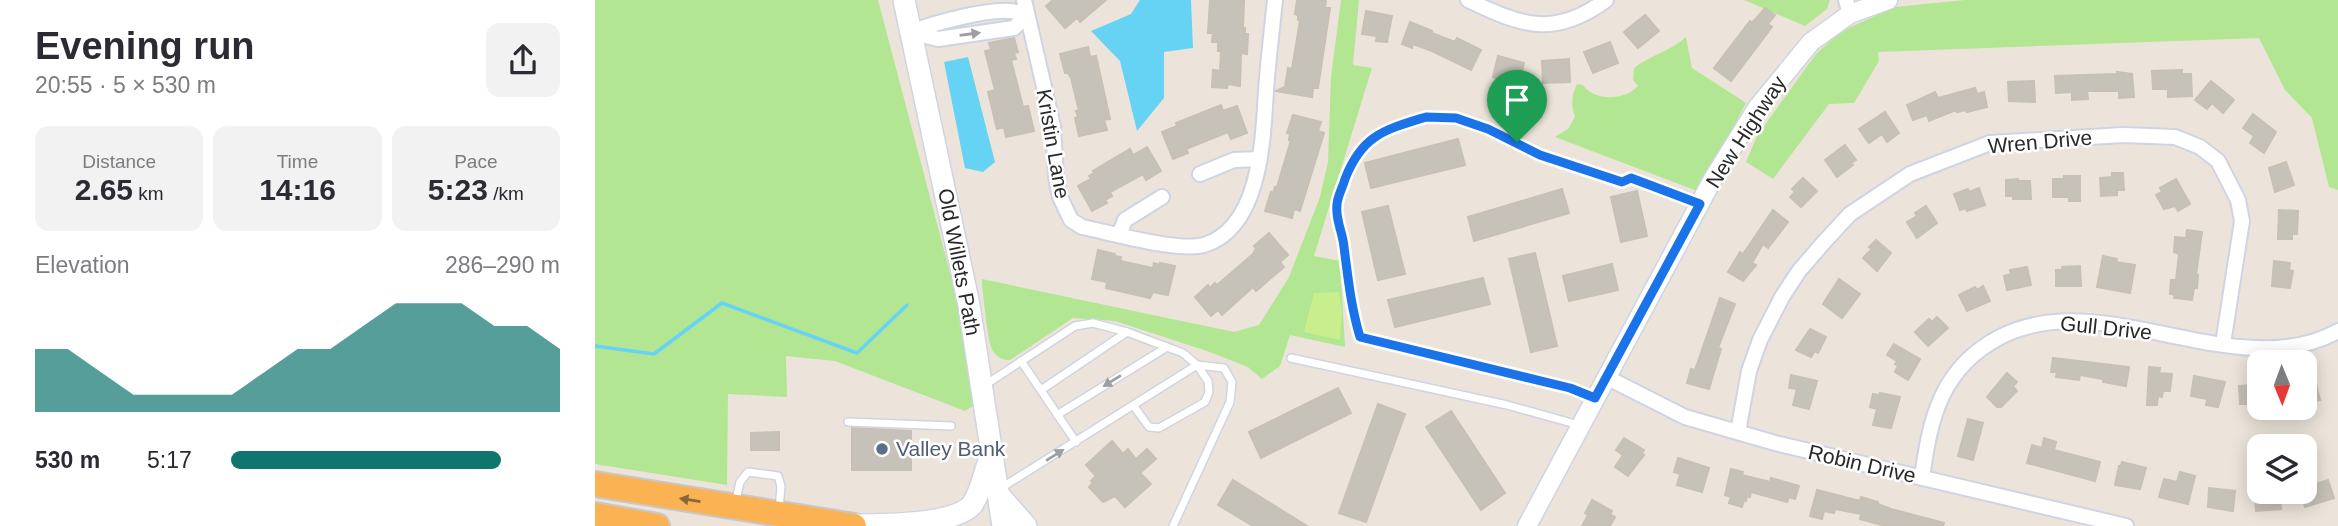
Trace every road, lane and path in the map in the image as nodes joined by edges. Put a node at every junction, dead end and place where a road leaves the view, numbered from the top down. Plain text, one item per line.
1 (904, 0) edge
2 (1275, 0) edge
3 (1468, 0) edge
4 (1606, 0) edge
5 (1888, 0) edge
6 (1025, 7) edge
7 (1848, 7) edge
8 (910, 32) junction
9 (1260, 159) junction
10 (1199, 174) dead end
11 (1162, 197) dead end
12 (1700, 204) junction
13 (1119, 235) junction
14 (2338, 331) edge
15 (1127, 332) junction
16 (2223, 344) junction
17 (1167, 347) junction
18 (1291, 358) dead end
19 (1021, 361) junction
20 (1197, 365) junction
21 (1607, 377) junction
22 (981, 388) junction
23 (1041, 390) junction
24 (1595, 398) junction
25 (1133, 405) junction
26 (1057, 415) junction
27 (848, 422) dead end
28 (1579, 425) junction
29 (951, 426) dead end
30 (1738, 432) junction
31 (1076, 442) junction
32 (992, 453) junction
33 (1922, 478) junction
34 (595, 484) edge
35 (997, 492) junction
36 (734, 507) junction
37 (779, 514) junction
38 (595, 515) edge
39 (850, 525) edge
40 (657, 526) edge
41 (1003, 526) edge
42 (1026, 526) edge
43 (1173, 526) edge
44 (1527, 526) edge
45 (2126, 526) edge

1 - 8 main road, Old Willets Path
2 - 9 street, Kristin Lane
3 - 4 street
5 - 7 street, New Highway
6 - 8 street
6 - 13 street, Kristin Lane
7 - 12 street, New Highway
8 - 22 main road, Old Willets Path
9 - 10 street
9 - 13 street, Kristin Lane
11 - 13 street
12 - 21 street, New Highway
12 - 24 lane
14 - 16 street, Gull Drive
15 - 17 lane
15 - 19 lane
15 - 23 lane
16 - 30 street, Wren Drive
16 - 33 street, Gull Drive
17 - 20 lane
17 -> 26 lane
18 - 28 lane
19 - 22 lane
19 - 23 lane
20 - 25 lane
20 - 25 lane
20 - 43 lane
21 - 24 street, New Highway
21 - 30 street, Robin Drive
22 - 32 main road, Old Willets Path
23 - 26 lane
24 - 28 street, New Highway
25 - 31 lane
26 - 31 lane
27 - 29 lane
28 - 44 street, New Highway
30 - 33 street, Robin Drive
35 -> 31 lane
32 - 35 main road, Old Willets Path
32 - 39 main road
33 - 45 street, Robin Drive
36 -> 34 highway
35 - 41 main road, Old Willets Path
35 - 42 main road
36 - 37 highway
36 - 37 lane
37 - 39 highway
38 - 40 highway

